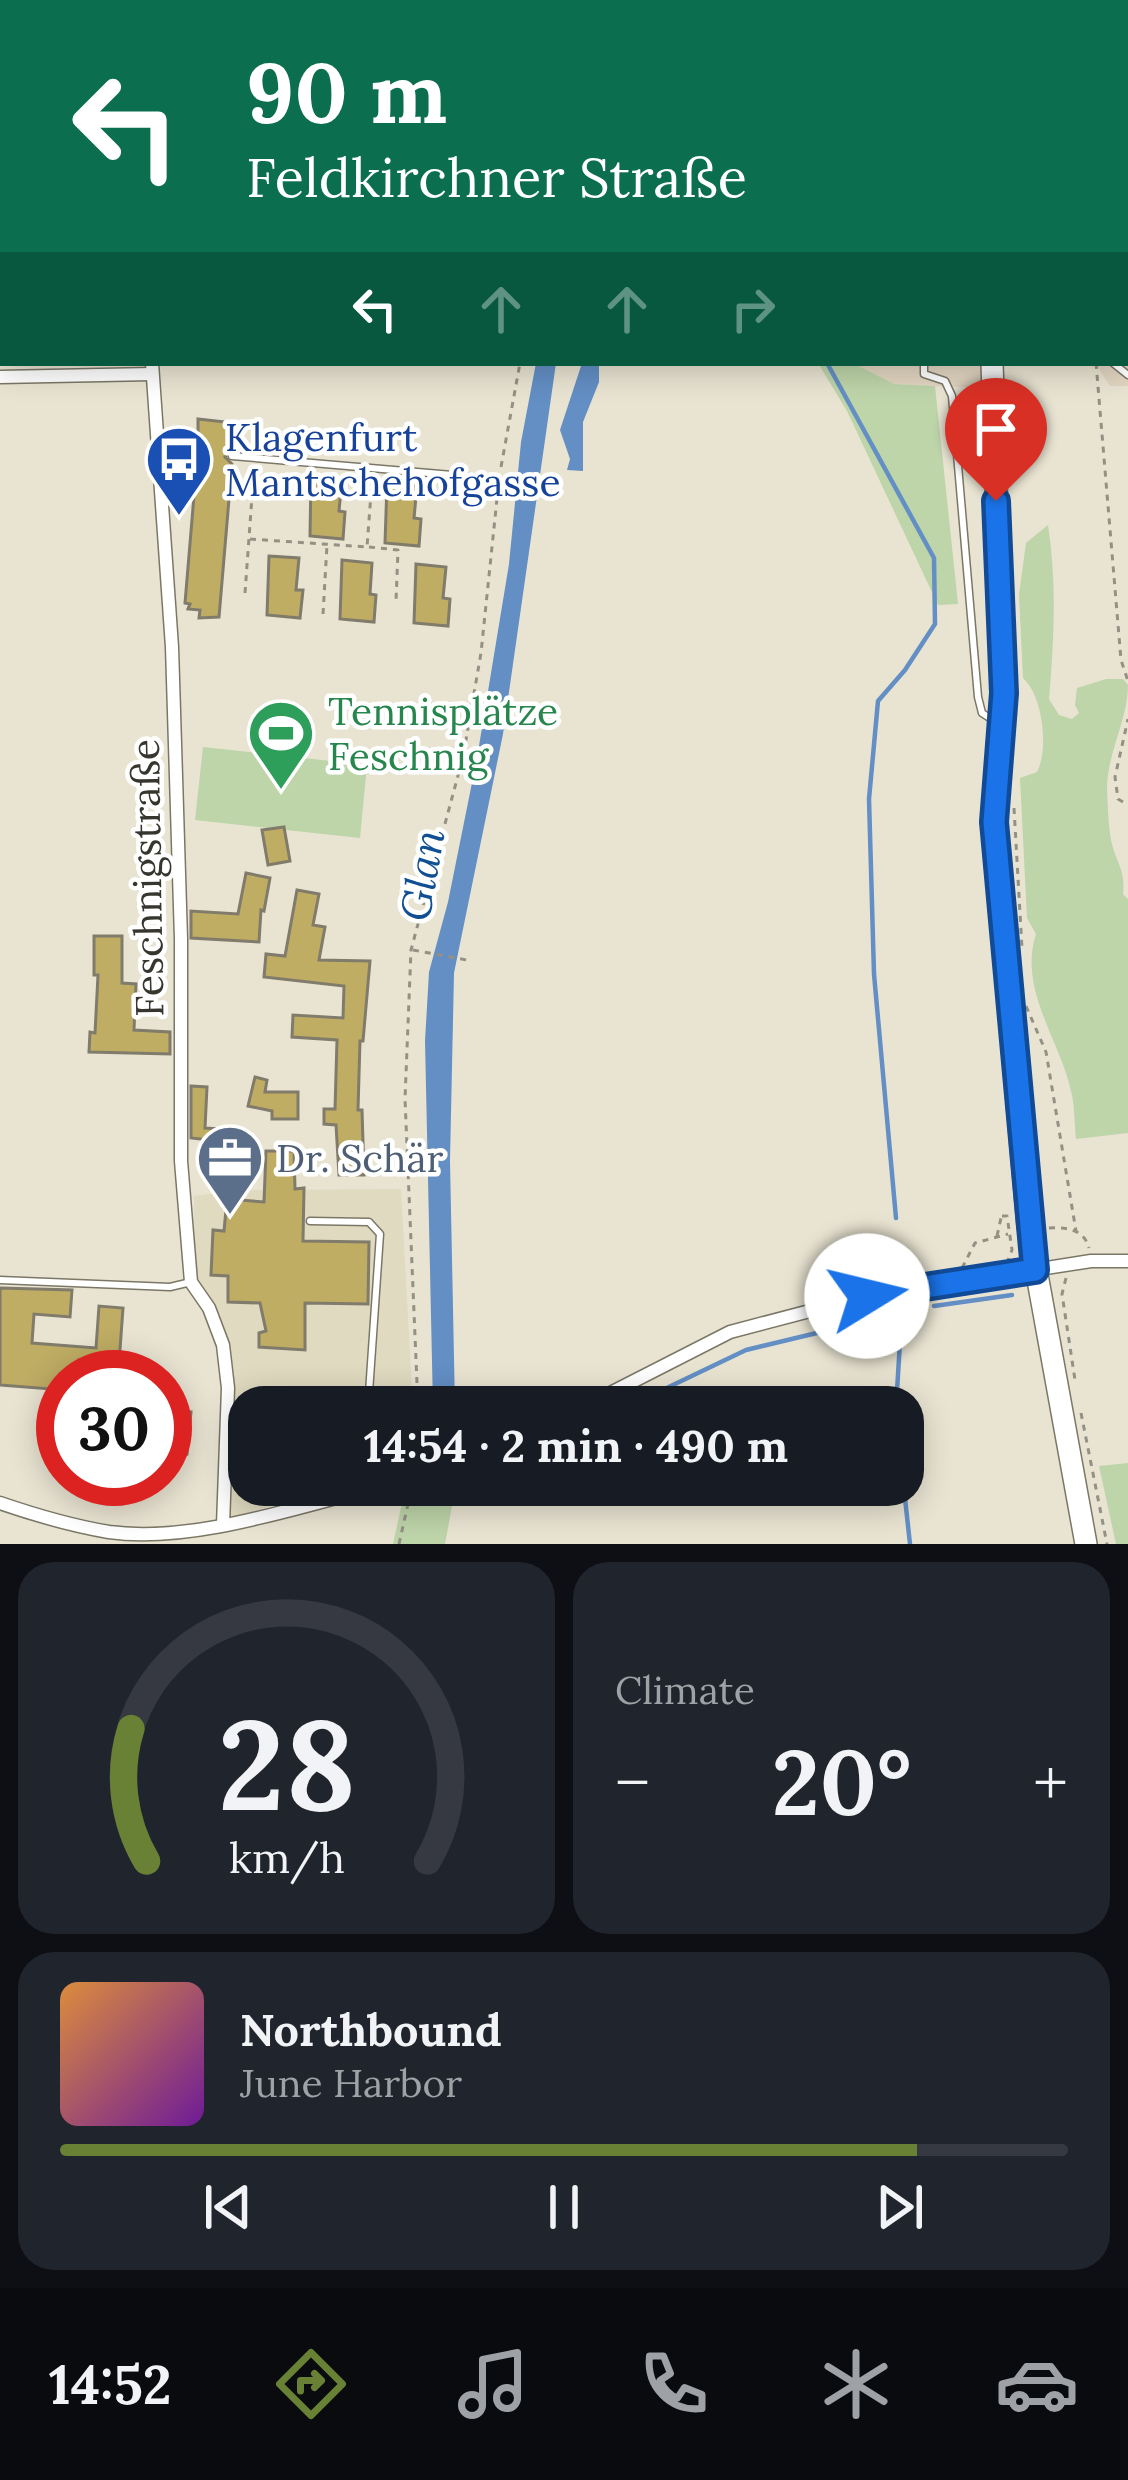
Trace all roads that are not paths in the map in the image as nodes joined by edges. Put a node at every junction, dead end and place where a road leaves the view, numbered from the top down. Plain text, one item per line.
1 (924, 366) edge
2 (992, 366) edge
3 (152, 368) edge
4 (0, 377) edge
5 (158, 450) junction
6 (198, 453) dead end
7 (232, 456) dead end
8 (500, 479) road end
9 (1001, 724) junction
10 (310, 1221) dead end
11 (1128, 1261) edge
12 (1035, 1270) junction
13 (0, 1280) edge
14 (191, 1282) junction
15 (369, 1386) edge
16 (624, 1386) edge
17 (0, 1503) edge
18 (293, 1506) edge
19 (223, 1525) junction
20 (1086, 1544) edge

1 - 9 lane
2 - 9 main road
3 - 4 street, Feschnigstraße
3 - 5 street, Feschnigstraße
5 - 6 lane
5 - 14 street, Feschnigstraße
7 - 8 lane
9 - 12 main road
10 - 15 lane
11 - 12 street
12 - 16 street
12 - 20 main road
13 - 14 lane
14 - 19 street, Feschnigstraße
17 - 19 street
18 - 19 street

